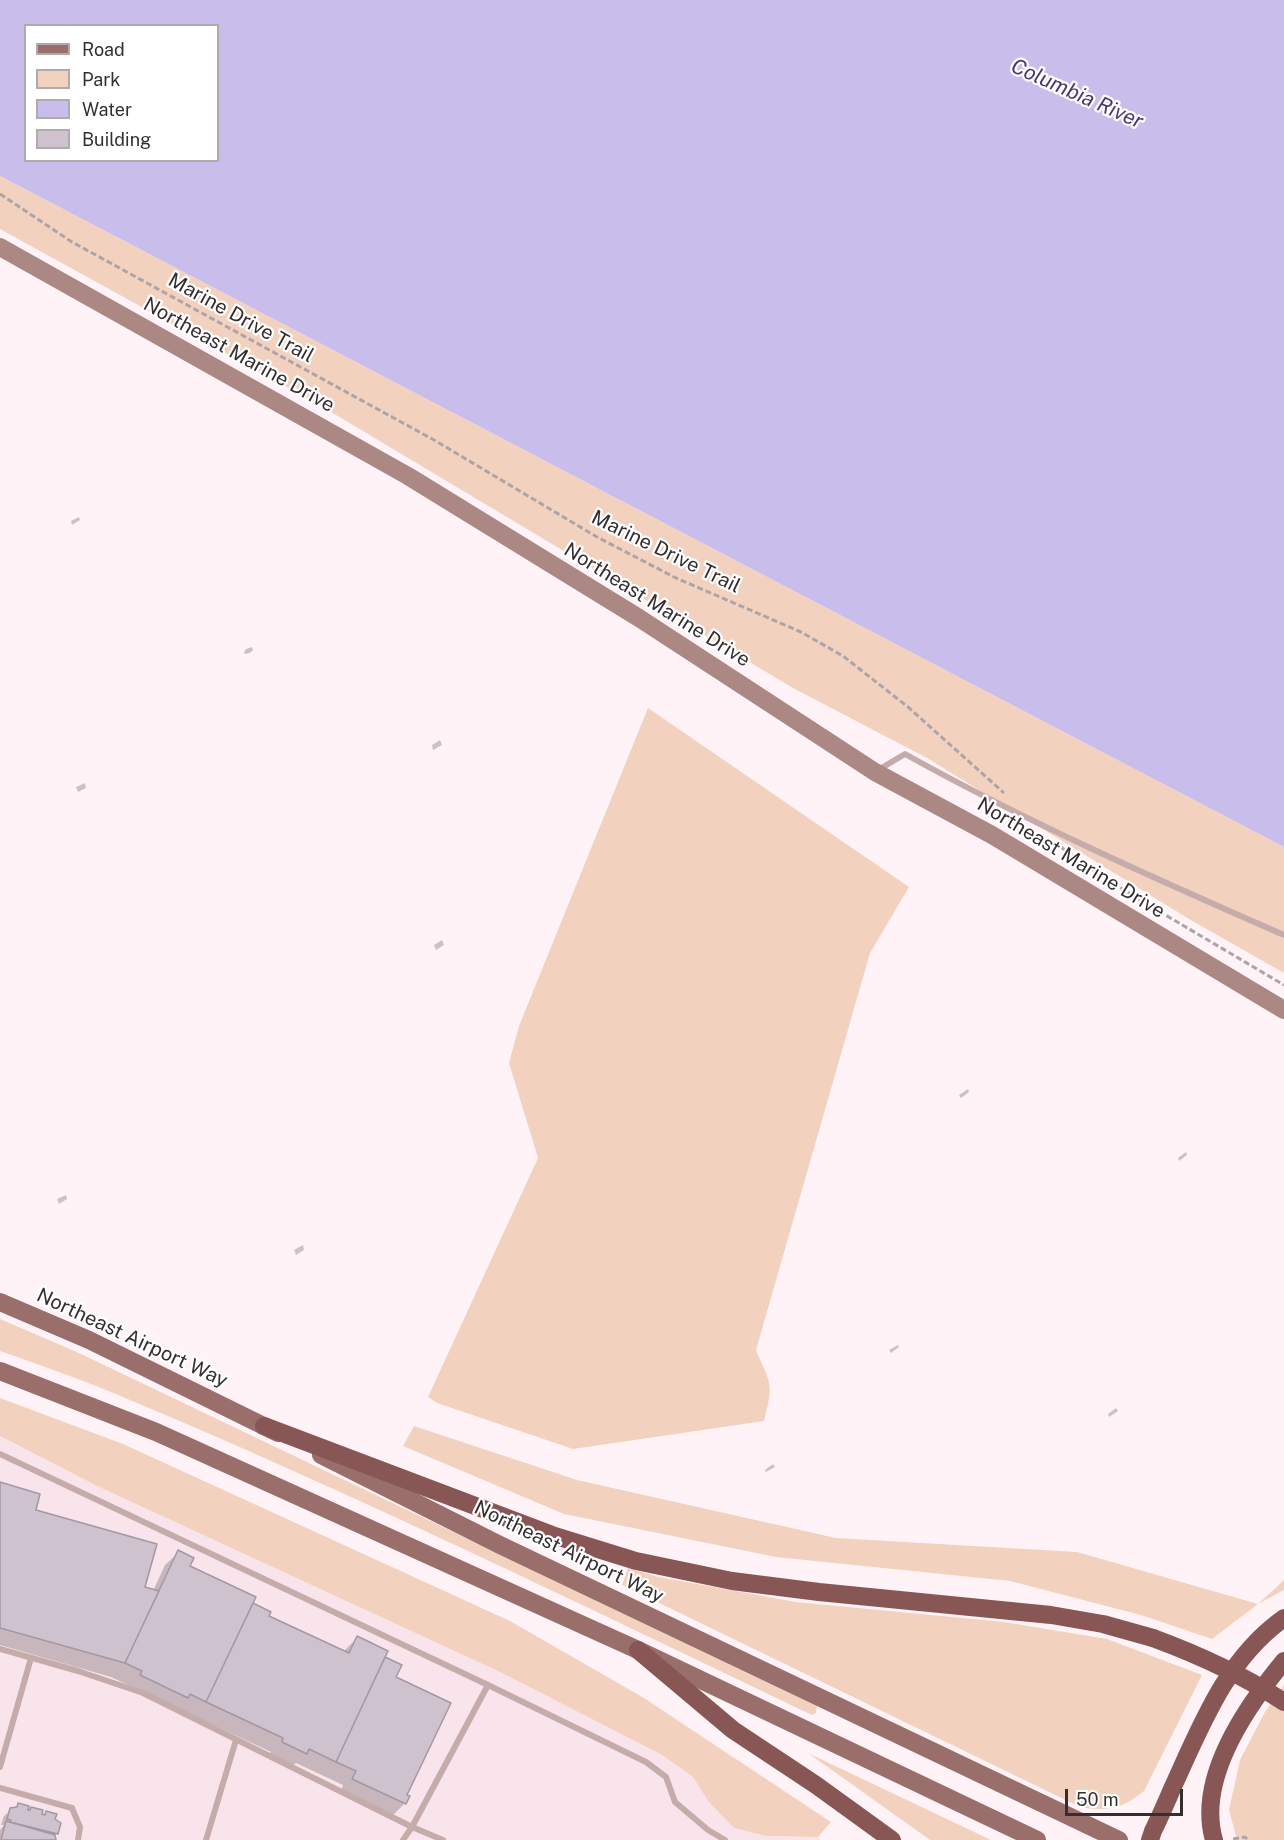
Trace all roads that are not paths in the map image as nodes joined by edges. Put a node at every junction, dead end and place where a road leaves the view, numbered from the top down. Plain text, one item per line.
1 (0, 247) edge
2 (875, 772) junction
3 (1284, 935) edge
4 (1284, 1010) edge
5 (0, 1302) edge
6 (0, 1371) edge
7 (264, 1426) junction
8 (0, 1454) edge
9 (1284, 1618) edge
10 (0, 1649) edge
11 (638, 1650) junction
12 (32, 1658) junction
13 (1284, 1661) edge
14 (488, 1684) junction
15 (1284, 1702) edge
16 (236, 1740) junction
17 (0, 1767) edge
18 (0, 1788) edge
19 (412, 1827) junction
20 (78, 1840) edge
21 (206, 1840) edge
22 (404, 1840) edge
23 (443, 1840) edge
24 (725, 1840) edge
25 (892, 1840) edge
26 (1037, 1840) edge
27 (1119, 1840) edge
28 (1150, 1840) edge
29 (1214, 1840) edge

1 - 2 main road, Northeast Marine Drive
2 - 3 lane
2 - 4 main road, Northeast Marine Drive
5 - 7 main road, Northeast Airport Way
6 - 11 main road
7 - 15 highway, bridge
7 - 27 main road, Northeast Airport Way
8 - 14 lane
9 - 28 highway
10 - 12 lane
11 - 25 highway
11 - 26 main road
12 - 16 lane
12 - 17 lane
13 - 29 highway
14 - 19 lane
14 - 24 lane
16 - 19 lane
16 - 21 lane
18 - 20 lane
19 - 22 lane
19 - 23 lane

